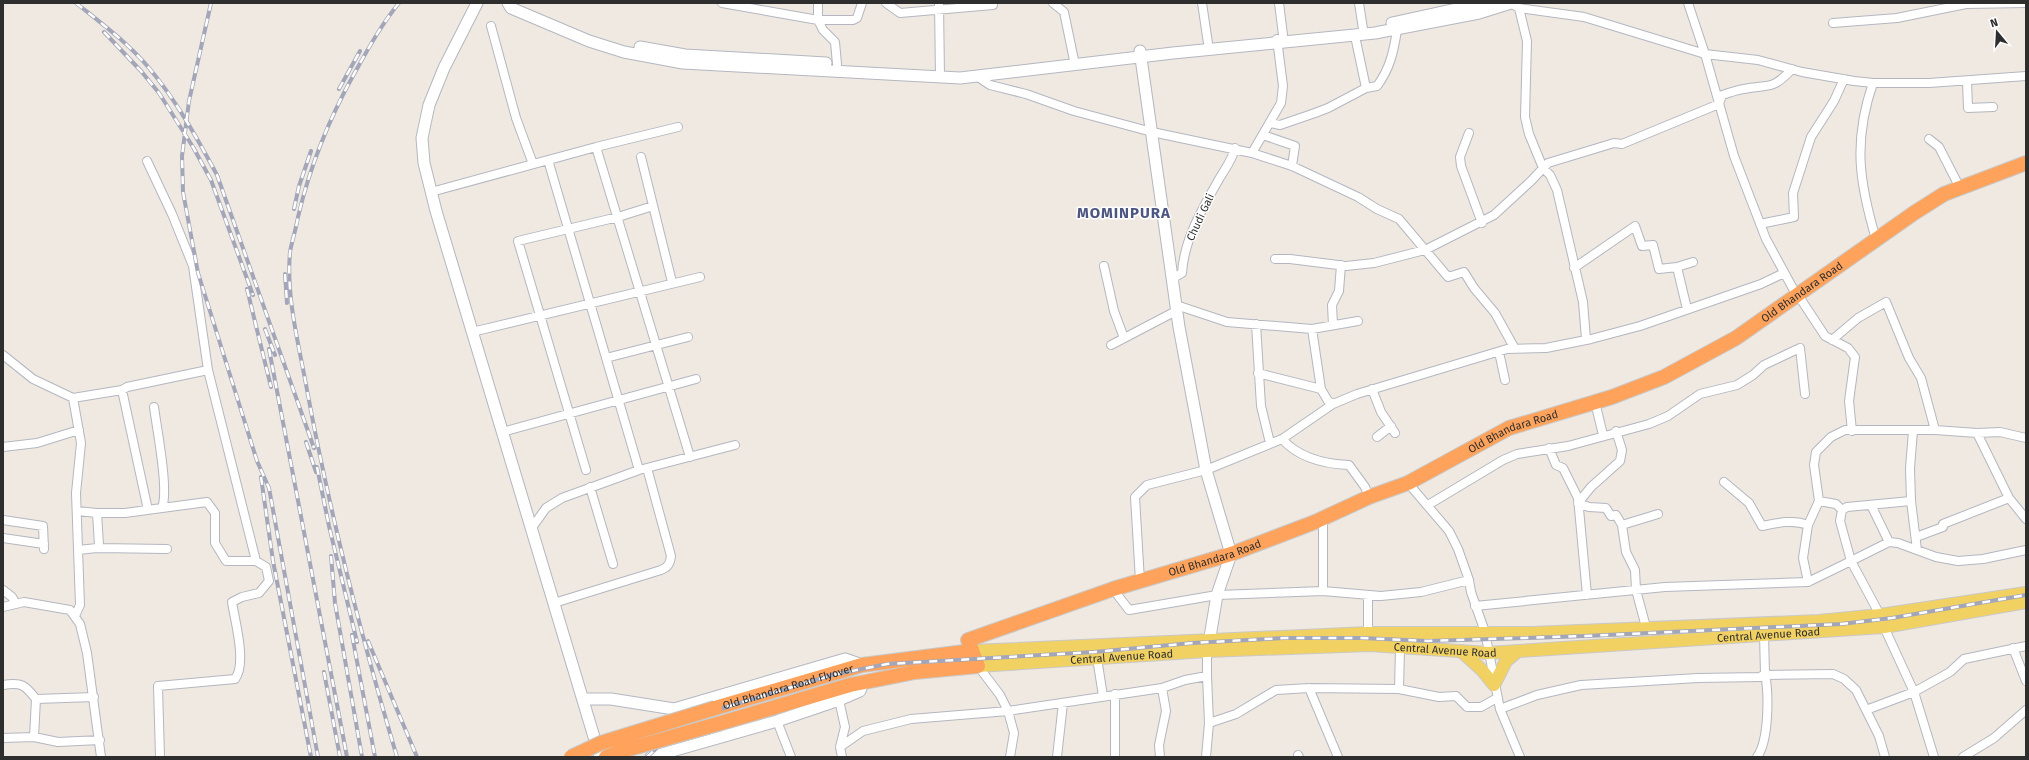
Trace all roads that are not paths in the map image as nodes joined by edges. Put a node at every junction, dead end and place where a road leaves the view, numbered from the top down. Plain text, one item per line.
1 (477, 3) edge
2 (508, 3) edge
3 (519, 3) edge
4 (722, 3) edge
5 (818, 3) edge
6 (862, 3) edge
7 (886, 3) edge
8 (993, 3) edge
9 (1053, 3) edge
10 (1202, 3) edge
11 (1279, 3) edge
12 (1359, 3) edge
13 (1688, 3) edge
14 (2026, 3) edge
15 (1513, 4) edge
16 (940, 6) edge
17 (1480, 6) edge
18 (818, 20) junction
19 (1833, 23) dead end
20 (491, 26) dead end
21 (1397, 30) junction
22 (1359, 32) junction
23 (1281, 41) junction
24 (1208, 48) junction
25 (1140, 54) junction
26 (1705, 54) junction
27 (748, 62) junction
28 (1075, 62) junction
29 (837, 64) junction
30 (793, 65) junction
31 (1792, 69) junction
32 (941, 74) junction
33 (2026, 76) edge
34 (978, 77) junction
35 (1844, 79) junction
36 (1967, 81) junction
37 (1873, 83) junction
38 (1366, 88) junction
39 (1719, 104) junction
40 (1994, 107) dead end
41 (1270, 124) junction
42 (678, 127) dead end
43 (1152, 132) junction
44 (1469, 133) dead end
45 (1263, 135) junction
46 (1929, 139) dead end
47 (596, 147) junction
48 (1235, 148) junction
49 (1252, 153) junction
50 (641, 157) dead end
51 (548, 160) junction
52 (146, 161) dead end
53 (2026, 163) edge
54 (533, 164) junction
55 (1292, 166) junction
56 (1542, 168) junction
57 (1960, 188) junction
58 (431, 192) junction
59 (653, 206) junction
60 (618, 217) junction
61 (1482, 223) junction
62 (1760, 224) junction
63 (568, 229) junction
64 (1876, 239) junction
65 (1425, 250) junction
66 (1275, 259) dead end
67 (1693, 262) dead end
68 (1341, 265) junction
69 (1104, 266) dead end
70 (1677, 267) junction
71 (1574, 268) junction
72 (1784, 273) junction
73 (700, 277) dead end
74 (672, 282) junction
75 (1173, 287) junction
76 (639, 291) junction
77 (1798, 295) junction
78 (590, 304) junction
79 (1176, 308) junction
80 (1687, 309) junction
81 (541, 315) junction
82 (1358, 321) dead end
83 (1256, 324) junction
84 (1333, 325) junction
85 (1312, 329) junction
86 (472, 332) junction
87 (688, 337) dead end
88 (1124, 338) junction
89 (1586, 340) junction
90 (1832, 340) junction
91 (656, 345) junction
92 (1111, 346) dead end
93 (1515, 349) junction
94 (1499, 352) junction
95 (3, 355) edge
96 (606, 358) junction
97 (208, 370) junction
98 (1258, 373) junction
99 (696, 379) dead end
100 (1505, 380) dead end
101 (669, 386) junction
102 (1321, 388) junction
103 (1372, 389) junction
104 (122, 390) junction
105 (1805, 394) dead end
106 (74, 398) junction
107 (619, 400) junction
108 (1595, 402) junction
109 (1333, 404) junction
110 (154, 407) dead end
111 (569, 414) junction
112 (79, 430) junction
113 (1935, 430) junction
114 (1616, 431) junction
115 (1852, 431) junction
116 (1913, 431) junction
117 (502, 432) junction
118 (1978, 433) junction
119 (1603, 435) junction
120 (1377, 437) dead end
121 (2026, 438) edge
122 (1282, 439) junction
123 (1270, 443) junction
124 (735, 445) dead end
125 (3, 447) edge
126 (1549, 448) junction
127 (690, 457) junction
128 (647, 468) junction
129 (586, 470) dead end
130 (639, 470) junction
131 (1206, 470) junction
132 (1408, 482) junction
133 (1724, 482) dead end
134 (590, 487) junction
135 (1369, 498) junction
136 (2009, 498) junction
137 (1818, 501) junction
138 (1910, 501) junction
139 (1578, 503) junction
140 (1428, 505) junction
141 (1871, 505) junction
142 (162, 508) junction
143 (148, 510) junction
144 (1842, 510) junction
145 (77, 511) junction
146 (97, 513) junction
147 (1658, 514) dead end
148 (1323, 519) junction
149 (2026, 519) edge
150 (3, 520) edge
151 (1622, 525) junction
152 (1808, 525) junction
153 (531, 529) junction
154 (3, 538) edge
155 (1916, 539) junction
156 (1889, 542) junction
157 (97, 548) junction
158 (167, 549) dead end
159 (78, 550) junction
160 (1916, 550) junction
161 (2026, 550) edge
162 (1231, 554) junction
163 (256, 561) junction
164 (1851, 561) junction
165 (613, 564) dead end
166 (1469, 580) junction
167 (1140, 581) junction
168 (1808, 582) junction
169 (1113, 589) junction
170 (3, 590) edge
171 (1636, 590) junction
172 (1323, 591) junction
173 (2026, 593) edge
174 (1217, 595) junction
175 (1368, 595) junction
176 (1587, 595) junction
177 (15, 602) junction
178 (2026, 602) edge
179 (554, 603) junction
180 (1475, 606) junction
181 (3, 607) edge
182 (1880, 615) junction
183 (75, 616) junction
184 (1646, 627) junction
185 (1884, 627) junction
186 (1485, 632) junction
187 (1368, 633) junction
188 (1764, 634) junction
189 (970, 646) junction
190 (1209, 646) junction
191 (2026, 646) edge
192 (1400, 648) junction
193 (2013, 648) junction
194 (1461, 651) junction
195 (1518, 651) junction
196 (1488, 653) junction
197 (1097, 658) junction
198 (856, 666) junction
199 (978, 666) junction
200 (1765, 675) junction
201 (1207, 676) junction
202 (2026, 682) edge
203 (856, 684) junction
204 (3, 685) edge
205 (1494, 685) junction
206 (1162, 688) junction
207 (1309, 688) junction
208 (1399, 689) junction
209 (1914, 692) junction
210 (1115, 694) junction
211 (1103, 696) junction
212 (94, 697) junction
213 (1497, 698) junction
214 (36, 699) junction
215 (583, 699) junction
216 (839, 700) junction
217 (1064, 703) junction
218 (674, 709) junction
219 (1500, 709) junction
220 (1866, 710) junction
221 (2026, 710) edge
222 (1008, 711) junction
223 (777, 721) junction
224 (1209, 723) junction
225 (34, 737) junction
226 (3, 738) edge
227 (100, 740) junction
228 (840, 747) junction
229 (683, 753) edge
230 (101, 757) edge
231 (160, 757) edge
232 (571, 757) edge
233 (600, 757) edge
234 (606, 757) edge
235 (651, 757) edge
236 (792, 757) edge
237 (842, 757) edge
238 (1010, 757) edge
239 (1057, 757) edge
240 (1114, 757) edge
241 (1160, 757) edge
242 (1206, 757) edge
243 (1338, 757) edge
244 (1520, 757) edge
245 (1757, 757) edge
246 (1885, 757) edge
247 (1934, 757) edge
248 (1963, 757) edge

1 - 58 main road
2 - 27 main road
3 - 27 main road
4 - 18 street
5 - 18 street
6 - 18 street
7 - 16 street
8 - 16 street
9 - 28 street
10 - 24 street
11 - 23 street
12 - 22 street
13 - 26 street
14 - 19 street
15 - 17 main road
15 - 26 street
15 - 56 street
16 - 32 street
17 - 21 main road
17 - 22 main road
18 - 29 street
20 - 54 street
21 - 22 main road
21 - 38 street
22 - 23 main road
22 - 38 street
23 - 24 main road
23 - 41 street
24 - 25 main road
25 - 28 main road
25 - 43 main road
26 - 31 street
26 - 39 street
27 - 30 main road
28 - 32 main road
28 - 34 main road
29 - 30 main road
29 - 32 main road
30 - 32 main road
31 - 35 street
31 - 39 street
32 - 34 main road
33 - 36 street
34 - 43 street
35 - 37 street
35 - 62 street
36 - 37 street
36 - 40 street
37 - 64 street
38 - 41 street
39 - 56 street
39 - 62 street
41 - 45 street
42 - 47 street
43 - 48 street
43 - 75 main road
44 - 61 street
45 - 49 street
45 - 55 street
46 - 57 street
47 - 51 street
47 - 60 street
48 - 49 street
48 - 75 street, Chudi Gali
49 - 55 street
50 - 59 street
51 - 54 street
51 - 63 street
52 - 97 street
53 - 57 highway, Old Bhandara Road
54 - 58 street
55 - 65 street
56 - 61 street
56 - 71 street
57 - 64 highway, Old Bhandara Road
58 - 86 main road
59 - 60 street
59 - 74 street
60 - 63 street
60 - 76 street
61 - 65 street
62 - 72 street
63 - 78 street
63 - 81 street
64 - 77 highway, Old Bhandara Road
65 - 68 street
65 - 93 street
66 - 68 street
67 - 70 street
68 - 84 street
69 - 88 street
70 - 71 street
70 - 80 street
71 - 89 street
72 - 77 street
72 - 80 street
73 - 74 street
74 - 76 street
75 - 79 main road
76 - 78 street
76 - 91 street
77 - 90 street
77 - 108 highway, Old Bhandara Road
78 - 81 street
78 - 96 street
79 - 83 street
79 - 88 street
79 - 131 main road
80 - 89 street
81 - 86 street
81 - 111 street
82 - 84 street
83 - 85 street
83 - 98 street
84 - 85 street
85 - 102 street
86 - 117 main road
87 - 91 street
88 - 92 street
89 - 93 street
90 - 113 street
90 - 115 street
91 - 96 street
91 - 101 street
93 - 94 street
94 - 100 street
94 - 103 street
95 - 106 street
96 - 107 street
97 - 104 street
97 - 163 street
98 - 102 street
98 - 123 street
99 - 101 street
101 - 107 street
101 - 127 street
102 - 109 street
103 - 109 street
103 - 120 street
104 - 106 street
104 - 143 street
105 - 114 street
106 - 112 street
107 - 111 street
107 - 130 street
108 - 119 street
108 - 132 highway, Old Bhandara Road
109 - 122 street
110 - 142 street
111 - 117 street
111 - 129 street
112 - 125 street
112 - 145 street
113 - 116 street
113 - 118 street
114 - 119 street
114 - 139 street
115 - 116 street
115 - 137 street
116 - 138 street
117 - 153 main road
118 - 121 street
118 - 136 street
119 - 126 street
122 - 123 street
122 - 135 street
123 - 131 street
124 - 127 street
126 - 139 street
126 - 140 street
127 - 128 street
128 - 130 street
128 - 179 street
130 - 134 street
131 - 162 main road
131 - 167 street
132 - 135 highway, Old Bhandara Road
132 - 140 street
133 - 152 street
134 - 153 street
134 - 165 street
135 - 148 highway, Old Bhandara Road
136 - 149 street
136 - 155 street
137 - 144 street
137 - 152 street
138 - 141 street
138 - 155 street
139 - 151 street
139 - 176 street
140 - 166 street
141 - 144 street
141 - 156 street
142 - 143 street
142 - 163 street
143 - 146 street
144 - 164 street
145 - 146 street
145 - 159 street
146 - 157 street
147 - 151 street
148 - 162 highway, Old Bhandara Road
148 - 172 street
150 - 154 street
151 - 171 street
152 - 168 street
153 - 179 main road
155 - 160 street
156 - 160 street
156 - 164 street
157 - 158 street
157 - 159 street
159 - 183 street
160 - 161 street
162 - 167 highway, Old Bhandara Road
162 - 174 main road
163 - 231 street
164 - 168 street
164 - 182 street
166 - 175 street
166 - 180 street
167 - 169 highway, Old Bhandara Road
168 - 171 street
169 - 174 street
169 - 189 highway, Old Bhandara Road
170 - 177 street
171 - 176 street
171 - 184 street
172 - 174 street
172 - 175 street
173 - 182 main road, Central Avenue Road
174 - 190 main road
175 - 187 street
176 - 180 street
177 - 181 street
177 - 183 street
178 - 185 main road, Central Avenue Road
179 - 215 main road
180 - 186 street
182 - 184 main road, Central Avenue Road
182 - 185 street
183 - 212 street
184 - 186 main road, Central Avenue Road
185 - 188 main road, Central Avenue Road
185 - 209 street
186 - 187 main road, Central Avenue Road
186 - 196 street
187 - 190 main road, Central Avenue Road
188 - 195 main road, Central Avenue Road
188 - 200 street
189 - 190 main road, Central Avenue Road
189 - 198 highway, Old Bhandara Road Flyover
189 - 199 highway
190 - 192 main road, Central Avenue Road
190 - 197 main road, Central Avenue Road
190 - 201 street
191 - 193 street
192 - 194 main road, Central Avenue Road
192 - 208 street
193 - 202 street
193 - 209 street
194 - 196 main road, Central Avenue Road
194 - 205 main road
195 - 196 main road, Central Avenue Road
195 - 205 main road
196 - 205 street
197 - 199 main road, Central Avenue Road
197 - 211 street
198 - 218 main road
198 - 232 highway, Old Bhandara Road Flyover, bridge
199 - 203 highway, Central Avenue Road
199 - 222 street
200 - 219 street
200 - 220 street
200 - 245 street
201 - 206 street
201 - 224 street
203 - 216 main road
203 - 234 highway, Old Bhandara Road Flyover, bridge
204 - 214 street
205 - 213 street
206 - 210 street
206 - 241 street
207 - 208 street
207 - 224 street
207 - 243 street
208 - 213 street
209 - 220 street
209 - 247 street
210 - 211 street
210 - 240 street
211 - 217 street
212 - 214 street
212 - 227 street
213 - 219 street
214 - 225 street
215 - 218 main road
215 - 233 main road
216 - 223 main road
216 - 228 street
217 - 222 street
217 - 239 street
218 - 229 main road
219 - 244 street
220 - 246 street
221 - 248 street
222 - 228 street
222 - 238 street
223 - 229 main road
223 - 236 street
224 - 242 street
225 - 226 street
225 - 227 street
227 - 230 street
228 - 237 street
229 - 235 main road

